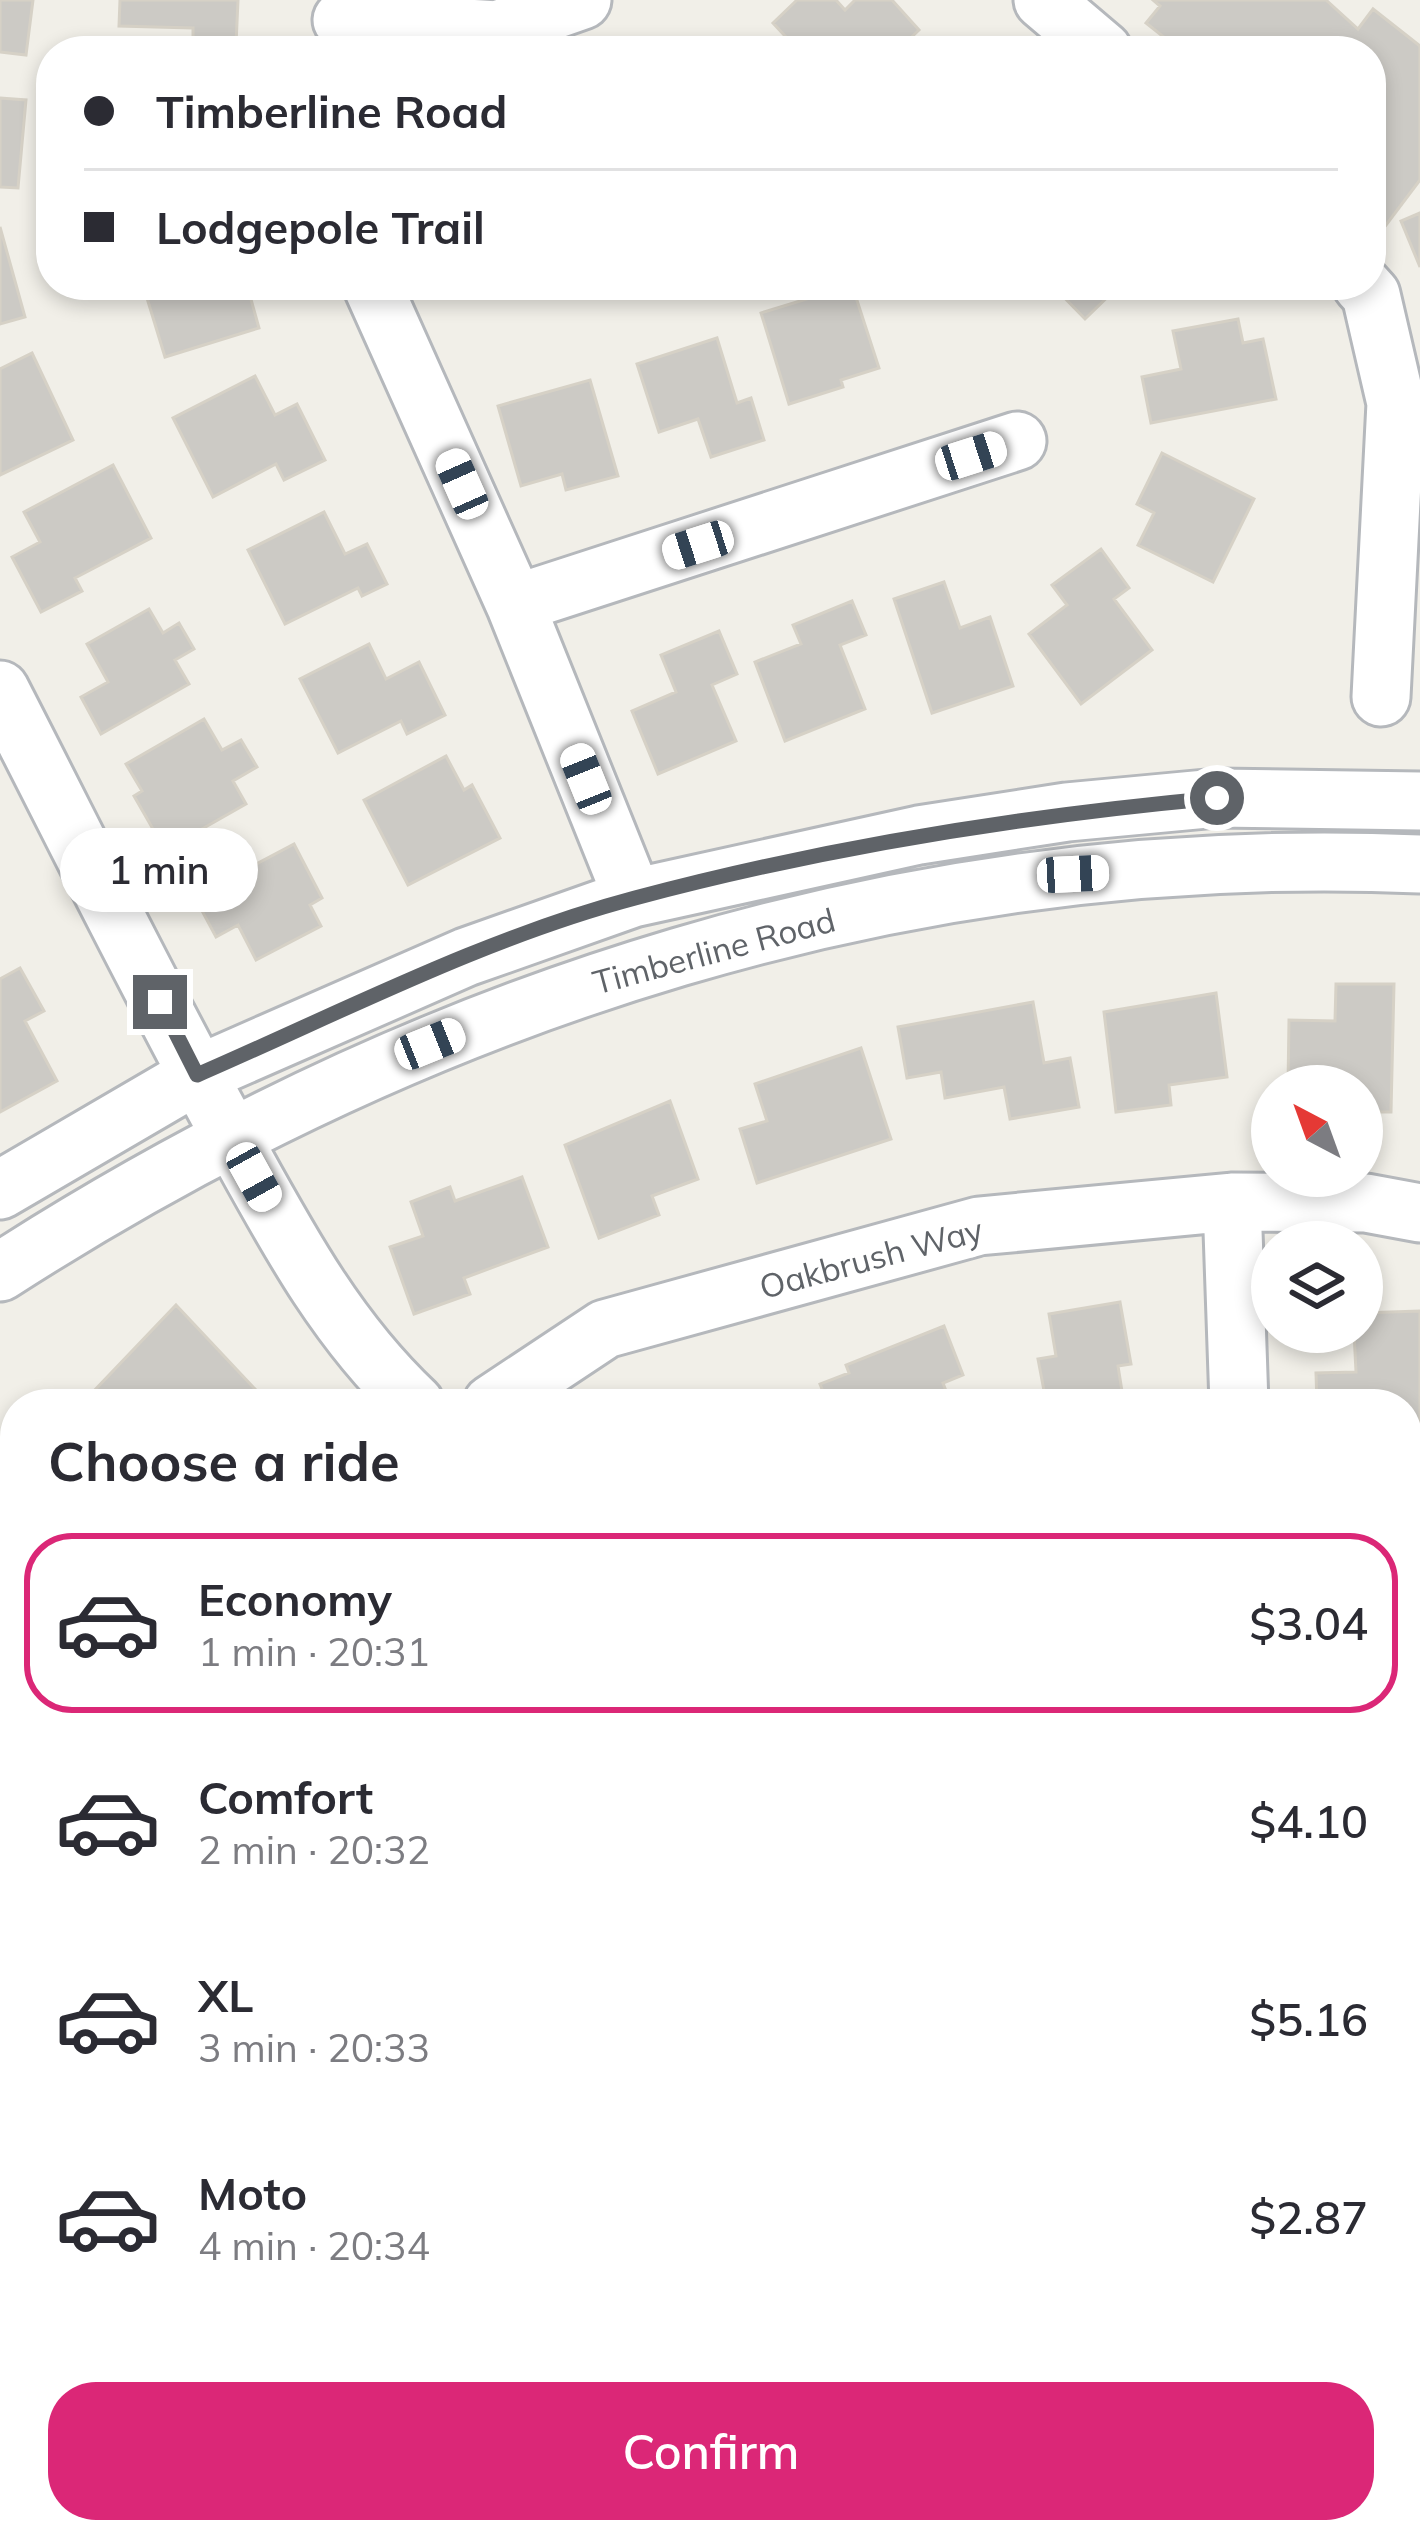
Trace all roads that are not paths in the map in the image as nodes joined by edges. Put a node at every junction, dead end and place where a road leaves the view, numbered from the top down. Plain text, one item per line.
1 (582, 0) edge
2 (1043, 0) edge
3 (341, 24) edge
4 (1085, 36) edge
5 (379, 300) edge
6 (1372, 300) edge
7 (1017, 441) dead end
8 (515, 604) junction
9 (0, 690) edge
10 (1381, 698) dead end
11 (1420, 801) edge
12 (1420, 864) edge
13 (633, 898) junction
14 (197, 1075) junction
15 (232, 1137) junction
16 (0, 1190) edge
17 (1232, 1202) junction
18 (1420, 1213) edge
19 (0, 1272) edge
20 (399, 1389) edge
21 (515, 1389) edge
22 (1238, 1389) edge

1 - 3 street
2 - 4 street
5 - 8 street
6 - 10 street
7 - 8 street
8 - 13 street
9 - 14 street
11 - 13 street, Timberline Road
12 - 15 street, Timberline Road
13 - 14 street, Timberline Road
14 - 15 street
14 - 16 street, Timberline Road
15 - 19 street, Timberline Road
15 - 20 street
17 - 18 street, Oakbrush Way
17 - 21 street, Oakbrush Way
17 - 22 street

